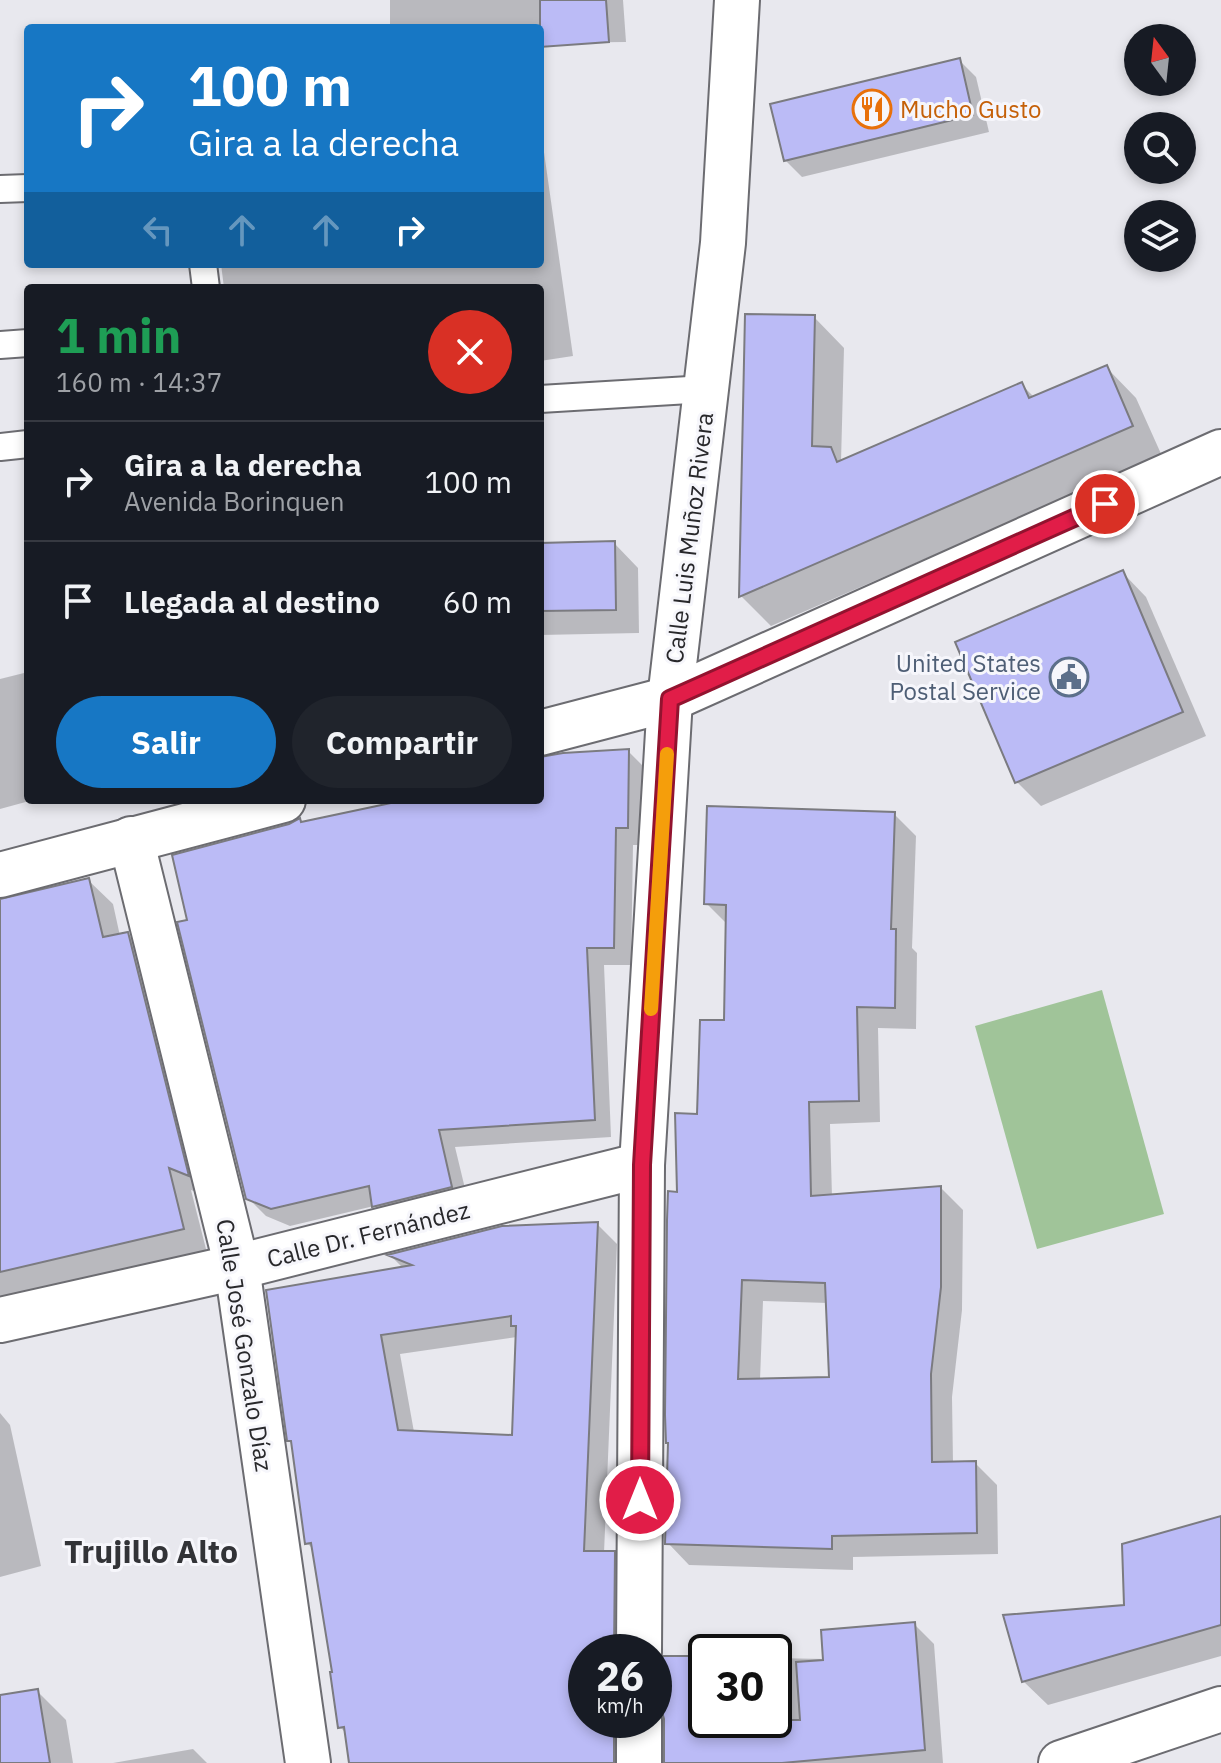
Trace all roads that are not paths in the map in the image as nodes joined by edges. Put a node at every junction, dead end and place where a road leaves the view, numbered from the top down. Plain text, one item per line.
1 (737, 0) edge
2 (24, 188) edge
3 (0, 189) edge
4 (24, 343) edge
5 (0, 345) edge
6 (706, 389) junction
7 (544, 399) edge
8 (24, 444) edge
9 (0, 447) edge
10 (1221, 452) edge
11 (670, 699) junction
12 (544, 732) edge
13 (267, 804) edge
14 (131, 839) junction
15 (0, 875) edge
16 (642, 1165) junction
17 (237, 1267) junction
18 (0, 1320) edge
19 (639, 1634) edge
20 (1221, 1709) edge
21 (639, 1738) edge
22 (308, 1763) edge
23 (639, 1763) edge
24 (1061, 1763) edge

1 - 6 street, Calle Luis Muñoz Rivera
2 - 3 lane
4 - 5 lane
6 - 7 lane
6 - 11 street, Calle Luis Muñoz Rivera
8 - 9 lane
10 - 11 street
11 - 12 street
11 - 16 street, Calle Luis Muñoz Rivera
13 - 14 street
14 - 15 street
14 - 17 street, Calle José Gonzalo Díaz
16 - 17 street, Calle Dr. Fernández
16 - 19 street, Calle Luis Muñoz Rivera
17 - 18 street, Calle Dr. Fernández
17 - 22 street, Calle José Gonzalo Díaz
20 - 24 street
21 - 23 street

